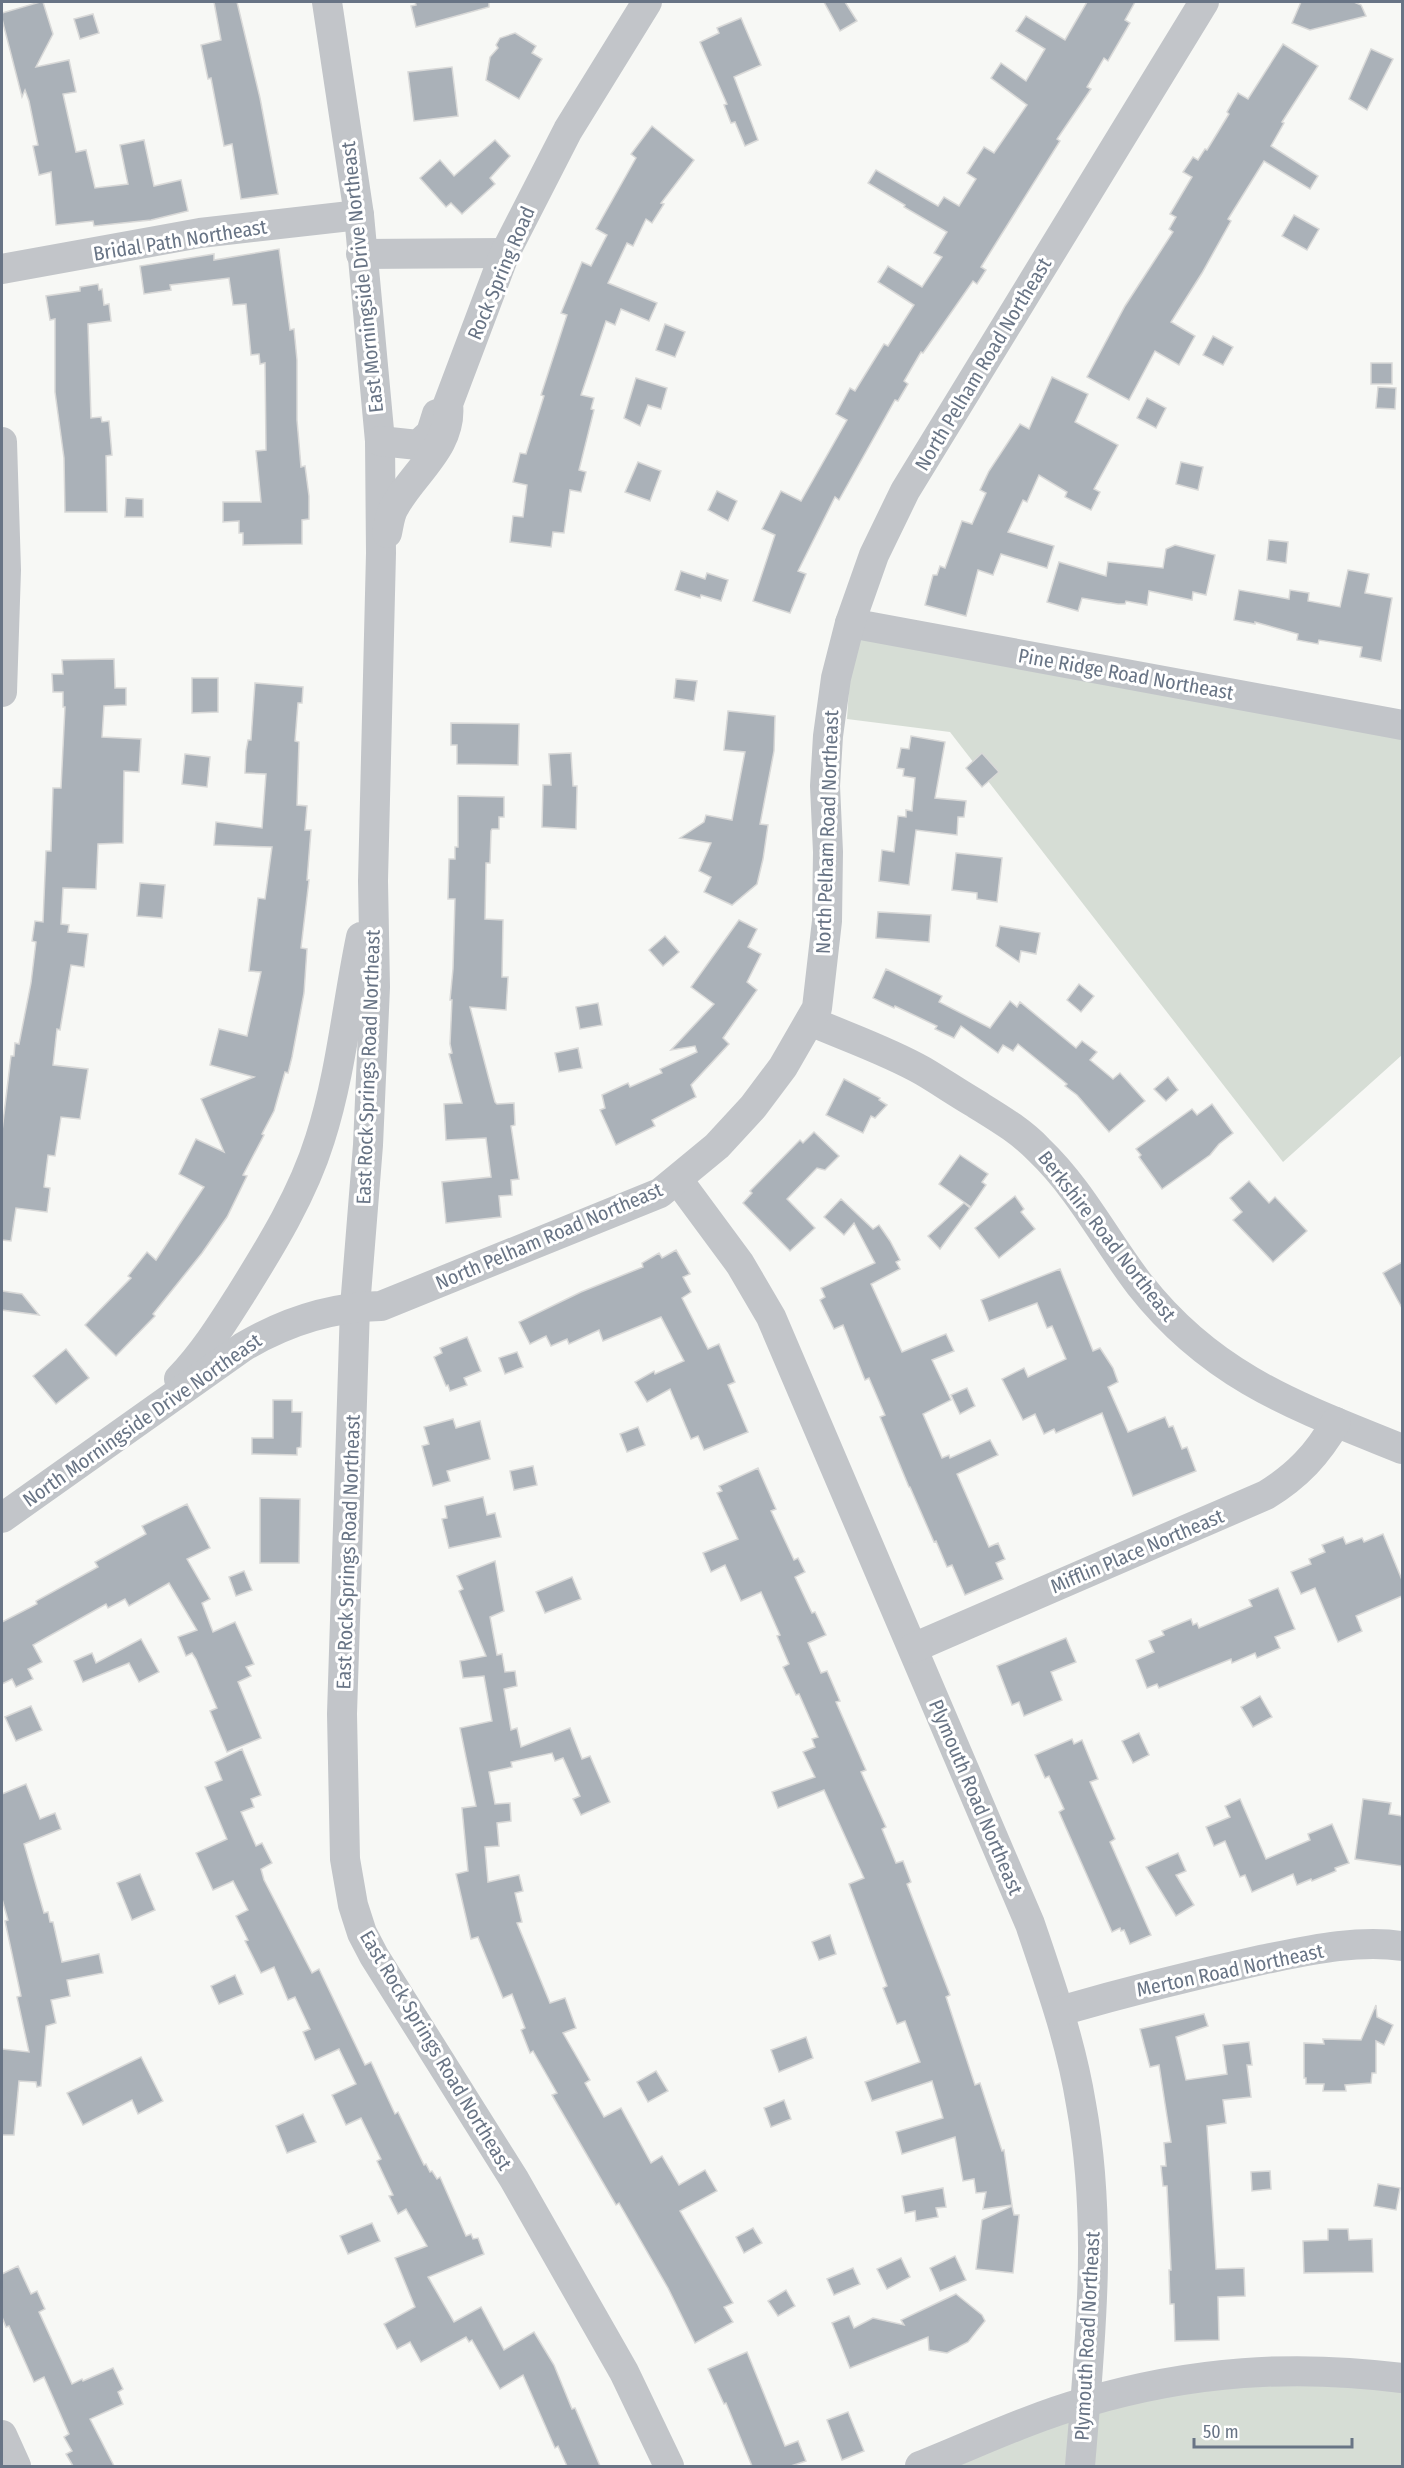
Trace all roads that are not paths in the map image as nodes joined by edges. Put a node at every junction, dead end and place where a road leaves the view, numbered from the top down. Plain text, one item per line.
1 (327, 2) edge
2 (647, 2) edge
3 (1204, 2) edge
4 (359, 215) junction
5 (505, 253) junction
6 (361, 254) junction
7 (2, 269) edge
8 (448, 404) junction
9 (380, 441) junction
10 (2, 442) edge
11 (381, 553) junction
12 (850, 623) junction
13 (2, 692) edge
14 (1402, 725) edge
15 (373, 881) junction
16 (810, 1021) junction
17 (678, 1180) junction
18 (355, 1307) junction
19 (139, 1420) junction
20 (1336, 1422) junction
21 (1402, 1449) edge
22 (2, 1518) edge
23 (913, 1648) junction
24 (1402, 1946) edge
25 (1060, 2011) junction
26 (1402, 2378) edge
27 (1085, 2402) junction
28 (2, 2435) edge
29 (16, 2466) edge
30 (669, 2466) edge
31 (920, 2466) edge
32 (1080, 2466) edge

1 - 4 street, East Morningside Drive Northeast
2 - 5 street, Rock Spring Road
3 - 12 street, North Pelham Road Northeast
4 - 6 street, East Morningside Drive Northeast
4 - 7 street, Bridal Path Northeast
5 - 6 street
5 - 8 street, Rock Spring Road
6 - 9 street, East Morningside Drive Northeast
8 - 9 street
8 - 11 street, Rock Spring Road
9 - 11 street, East Morningside Drive Northeast
10 - 13 street
11 - 15 street, East Rock Springs Road Northeast
12 - 14 street, Pine Ridge Road Northeast
12 - 16 street, North Pelham Road Northeast
15 - 18 street, East Rock Springs Road Northeast
15 - 19 street
16 - 17 street, North Pelham Road Northeast
16 - 20 street, Berkshire Road Northeast
17 - 18 street, North Pelham Road Northeast
17 - 23 street, Plymouth Road Northeast
18 - 19 street, North Morningside Drive Northeast
18 - 30 street, East Rock Springs Road Northeast
19 - 22 street, North Morningside Drive Northeast
20 - 21 street, Berkshire Road Northeast
20 - 23 street, Mifflin Place Northeast
23 - 25 street, Plymouth Road Northeast
24 - 25 street, Merton Road Northeast
25 - 27 street, Plymouth Road Northeast
26 - 27 street
27 - 31 street
27 - 32 street, Plymouth Road Northeast
28 - 29 street

